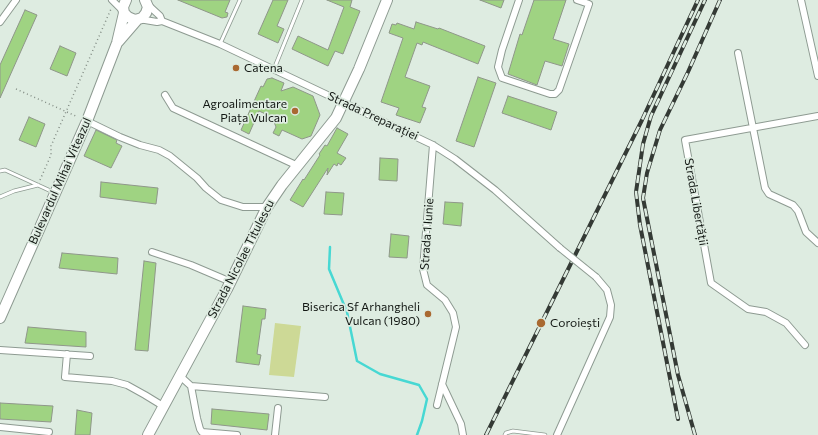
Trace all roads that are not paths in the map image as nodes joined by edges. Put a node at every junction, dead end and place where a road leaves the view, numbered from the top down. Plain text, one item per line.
1 (16, 0) edge
2 (126, 0) edge
3 (240, 0) edge
4 (302, 0) edge
5 (387, 0) edge
6 (519, 0) edge
7 (577, 0) edge
8 (801, 0) edge
9 (112, 2) edge
10 (146, 2) edge
11 (124, 12) junction
12 (138, 19) junction
13 (162, 21) junction
14 (0, 22) edge
15 (117, 43) junction
16 (220, 44) junction
17 (738, 53) dead end
18 (274, 69) junction
19 (818, 76) edge
20 (165, 95) dead end
21 (344, 102) junction
22 (818, 116) edge
23 (87, 121) junction
24 (753, 127) junction
25 (433, 145) junction
26 (298, 166) junction
27 (0, 171) edge
28 (38, 185) junction
29 (55, 193) junction
30 (0, 198) edge
31 (267, 207) junction
32 (818, 243) edge
33 (152, 252) dead end
34 (231, 282) junction
35 (0, 318) edge
36 (805, 345) dead end
37 (0, 350) edge
38 (67, 354) junction
39 (90, 356) dead end
40 (180, 376) junction
41 (442, 384) junction
42 (191, 386) junction
43 (325, 397) dead end
44 (437, 404) dead end
45 (163, 406) junction
46 (278, 408) dead end
47 (0, 427) edge
48 (49, 432) dead end
49 (148, 435) edge
50 (237, 435) edge
51 (275, 435) edge
52 (463, 435) edge
53 (505, 435) edge
54 (544, 435) edge
55 (557, 435) edge

1 - 14 street
2 - 11 main road, Bulevardul Mihai Viteazul
3 - 16 lane
4 - 18 lane
5 - 21 main road, Strada Nicolae Titulescu
6 - 7 street
8 - 19 street
9 - 11 street
10 - 12 main road, Bulevardul Mihai Viteazul
10 - 13 street, Strada Preparației
11 - 12 main road
11 - 15 main road, Bulevardul Mihai Viteazul
12 - 13 street, Strada Preparației
12 - 15 main road, Bulevardul Mihai Viteazul
13 - 16 street, Strada Preparației
15 - 23 main road, Bulevardul Mihai Viteazul
16 - 18 street, Strada Preparației
17 - 24 street
18 - 21 street, Strada Preparației
20 - 26 street
21 - 25 street, Strada Preparației
21 - 26 main road, Strada Nicolae Titulescu
22 - 24 street, Strada Libertății
23 - 29 main road, Bulevardul Mihai Viteazul
23 - 31 street
24 - 32 street
24 - 36 street, Strada Libertății
25 - 41 street, Strada 1 Iunie
25 - 55 street, Strada Preparației, bridge
26 - 31 main road, Strada Nicolae Titulescu
27 - 28 lane
28 - 29 lane
28 - 30 lane
29 - 35 main road, Bulevardul Mihai Viteazul
31 - 34 main road, Strada Nicolae Titulescu
33 - 34 street
34 - 40 main road, Strada Nicolae Titulescu
37 - 38 street
38 - 39 street
38 - 45 street
40 - 42 street
40 - 45 main road, Strada Nicolae Titulescu
41 - 44 street, Strada 1 Iunie
41 - 52 street
42 - 43 street
42 - 50 street
45 - 49 main road, Strada Nicolae Titulescu
46 - 51 street
47 - 48 street
53 - 54 lane

